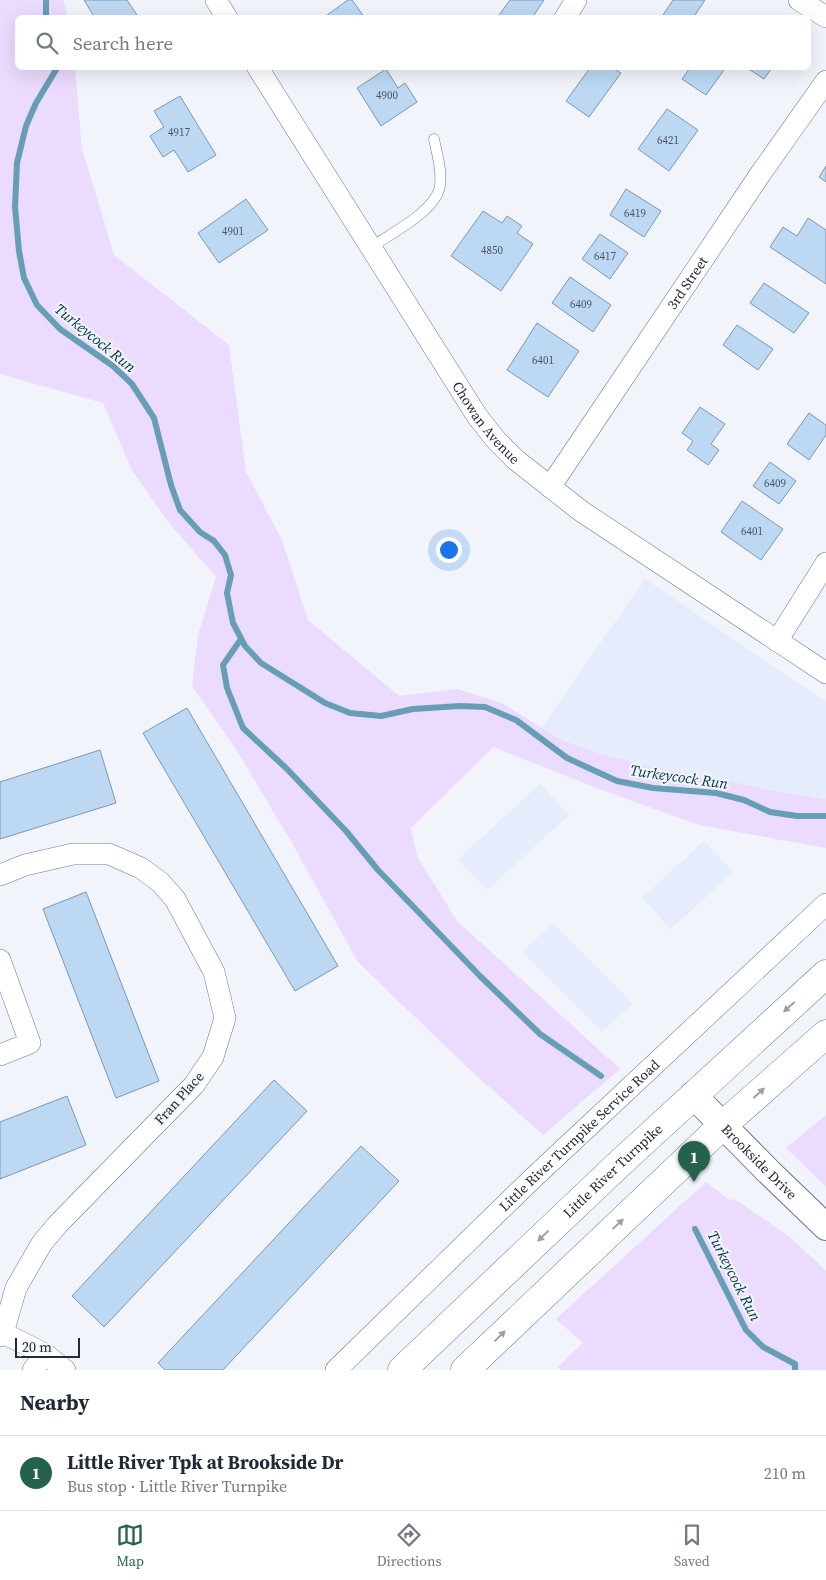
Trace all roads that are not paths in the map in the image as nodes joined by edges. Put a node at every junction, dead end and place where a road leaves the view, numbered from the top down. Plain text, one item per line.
1 (576, 0) edge
2 (799, 0) edge
3 (567, 15) edge
4 (826, 17) edge
5 (259, 70) edge
6 (826, 81) edge
7 (434, 139) dead end
8 (370, 248) junction
9 (550, 486) junction
10 (826, 563) edge
11 (777, 641) junction
12 (826, 673) edge
13 (0, 875) edge
14 (826, 904) edge
15 (0, 960) edge
16 (826, 974) edge
17 (826, 1034) edge
18 (0, 1056) edge
19 (693, 1095) junction
20 (723, 1125) junction
21 (826, 1227) edge
22 (2, 1334) edge
23 (39, 1362) edge
24 (65, 1370) edge
25 (336, 1370) edge
26 (402, 1370) edge
27 (465, 1370) edge

1 - 3 street
2 - 4 street
5 - 8 street, Chowan Avenue
6 - 9 street, 3rd Street
7 - 8 lane
8 - 9 street, Chowan Avenue
9 - 11 street, Chowan Avenue
10 - 11 street
11 - 12 street, Chowan Avenue
13 - 22 street, Fran Place
14 - 25 street, Little River Turnpike Service Road
15 - 18 street
16 -> 19 main road, Little River Turnpike
20 -> 17 main road
19 - 20 street, Brookside Drive
19 -> 26 main road, Little River Turnpike
20 - 21 street, Brookside Drive
27 -> 20 main road
22 - 23 street
23 - 24 street

